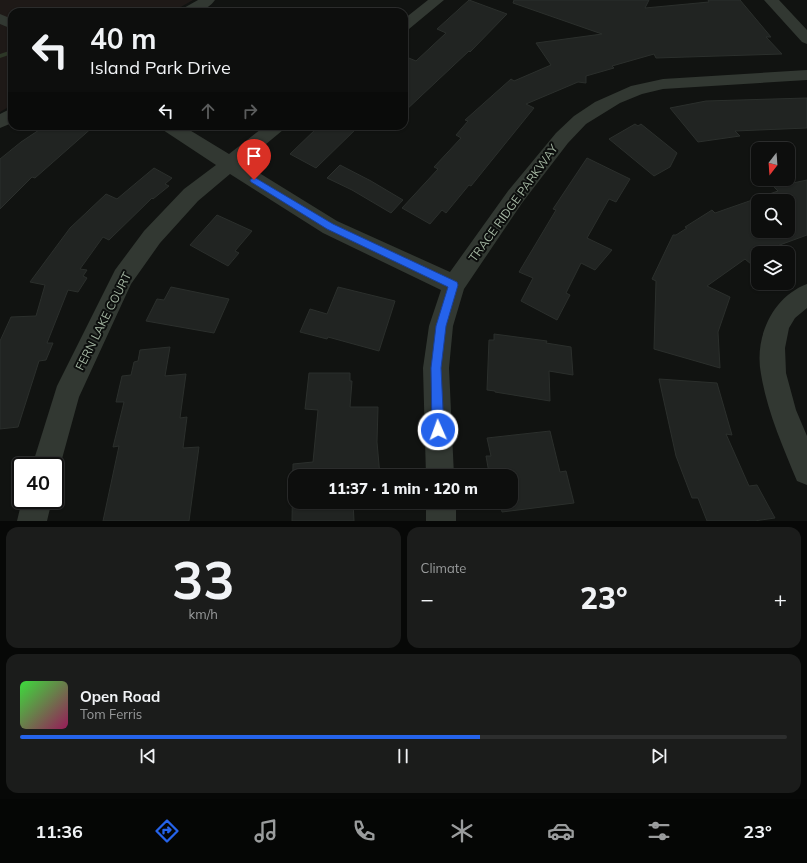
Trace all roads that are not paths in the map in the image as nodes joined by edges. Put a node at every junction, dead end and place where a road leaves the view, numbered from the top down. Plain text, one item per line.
1 (208, 0) edge
2 (437, 0) edge
3 (771, 0) edge
4 (194, 8) edge
5 (408, 23) edge
6 (807, 39) edge
7 (807, 75) edge
8 (175, 130) edge
9 (272, 130) edge
10 (228, 164) junction
11 (454, 285) junction
12 (807, 294) edge
13 (49, 457) edge
14 (440, 469) edge
15 (807, 471) edge
16 (35, 509) edge
17 (441, 509) edge
18 (32, 521) edge
19 (442, 521) edge

1 - 4 street
2 - 5 street
3 - 6 street
7 - 11 street, TRACE RIDGE PARKWAY
8 - 10 street
9 - 10 street, FERN LAKE COURT
10 - 11 street
10 - 13 street, FERN LAKE COURT
11 - 14 street, TRACE RIDGE PARKWAY
12 - 15 street
16 - 18 street
17 - 19 street

